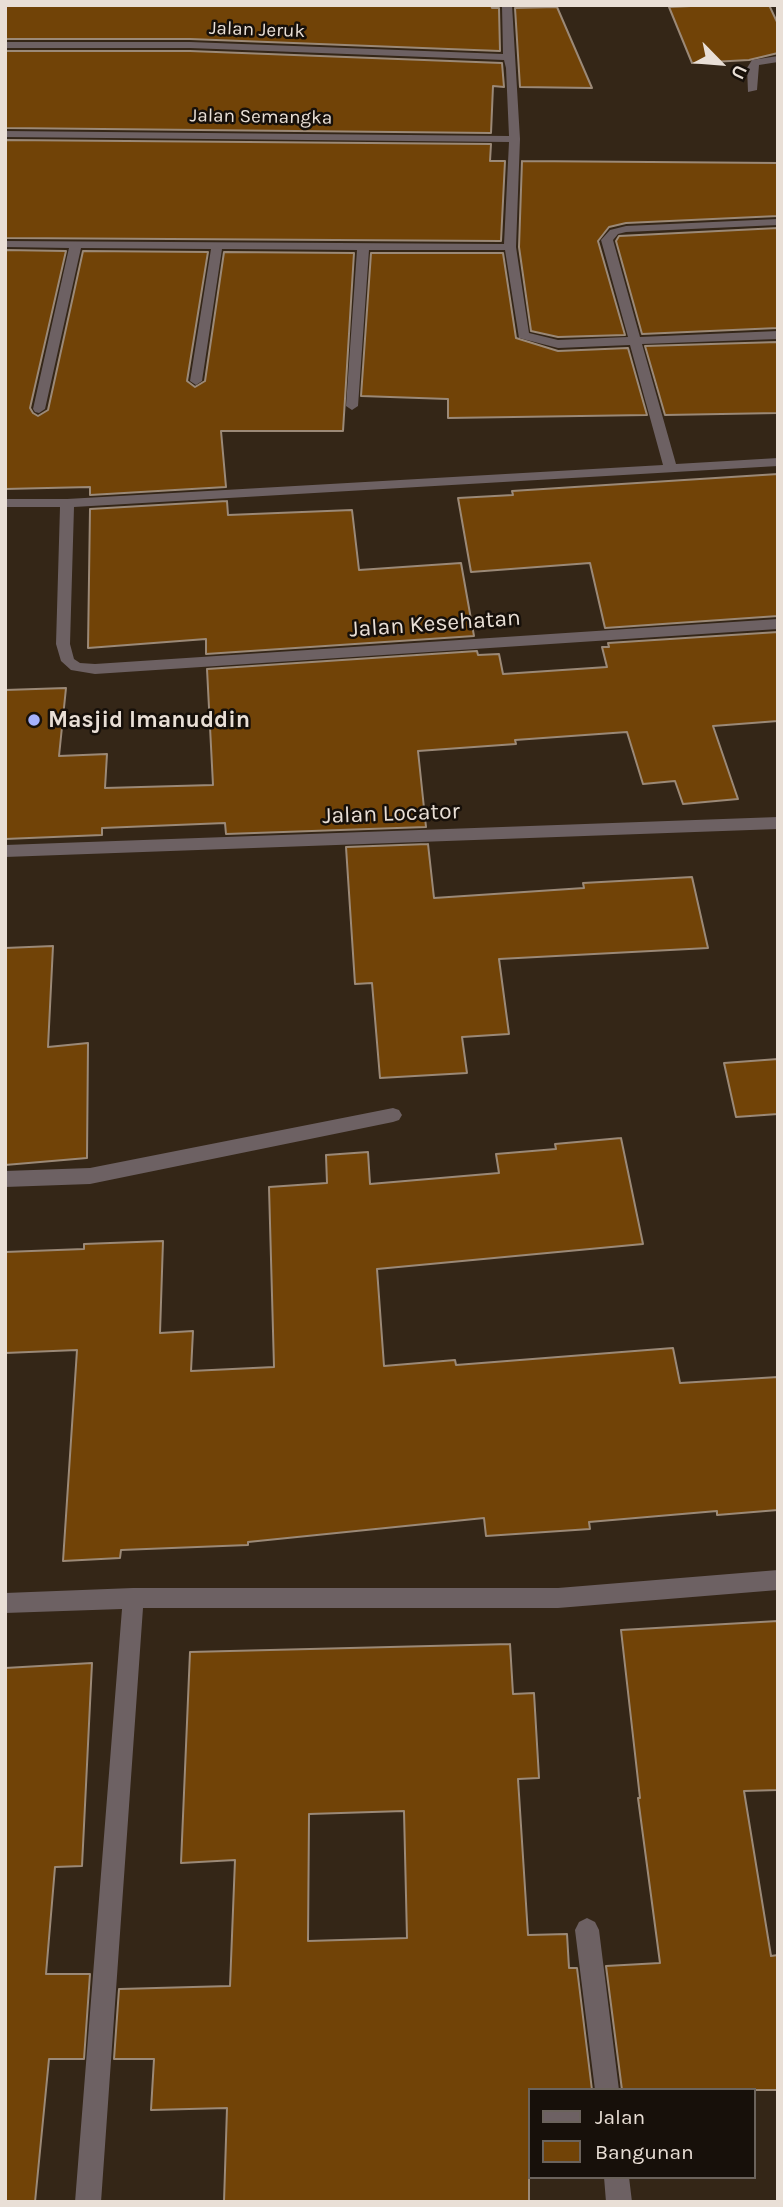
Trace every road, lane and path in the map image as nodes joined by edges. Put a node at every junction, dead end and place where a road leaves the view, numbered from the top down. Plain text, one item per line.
1 (507, 5) edge
2 (5, 45) edge
3 (508, 57) junction
4 (778, 59) edge
5 (752, 90) dead end
6 (5, 134) edge
7 (515, 139) junction
8 (778, 222) edge
9 (5, 244) edge
10 (217, 246) junction
11 (363, 246) junction
12 (75, 247) junction
13 (510, 247) junction
14 (778, 335) edge
15 (638, 342) junction
16 (196, 381) dead end
17 (352, 406) dead end
18 (39, 409) dead end
19 (778, 463) edge
20 (671, 469) junction
21 (5, 503) edge
22 (67, 503) junction
23 (778, 624) edge
24 (778, 823) edge
25 (5, 851) edge
26 (393, 1115) dead end
27 (5, 1179) edge
28 (778, 1580) edge
29 (133, 1598) junction
30 (5, 1603) edge
31 (587, 1930) dead end
32 (607, 2088) edge
33 (616, 2179) edge
34 (88, 2202) edge
35 (619, 2202) edge

1 - 3 street
2 - 3 street, Jalan Jeruk
3 - 7 street
4 - 5 street
6 - 7 street, Jalan Semangka
7 - 13 street
8 - 15 street
9 - 12 street
10 - 11 street
10 - 12 street
10 - 16 street
11 - 13 street
11 - 17 street
12 - 18 street
13 - 15 street
14 - 15 street
15 - 20 street
19 - 20 street
20 - 22 street
21 - 22 street
22 - 23 street, Jalan Kesehatan
24 - 25 street, Jalan Locator
26 - 27 street
28 - 29 street
29 - 30 street
29 - 34 street
31 - 32 street
33 - 35 street

